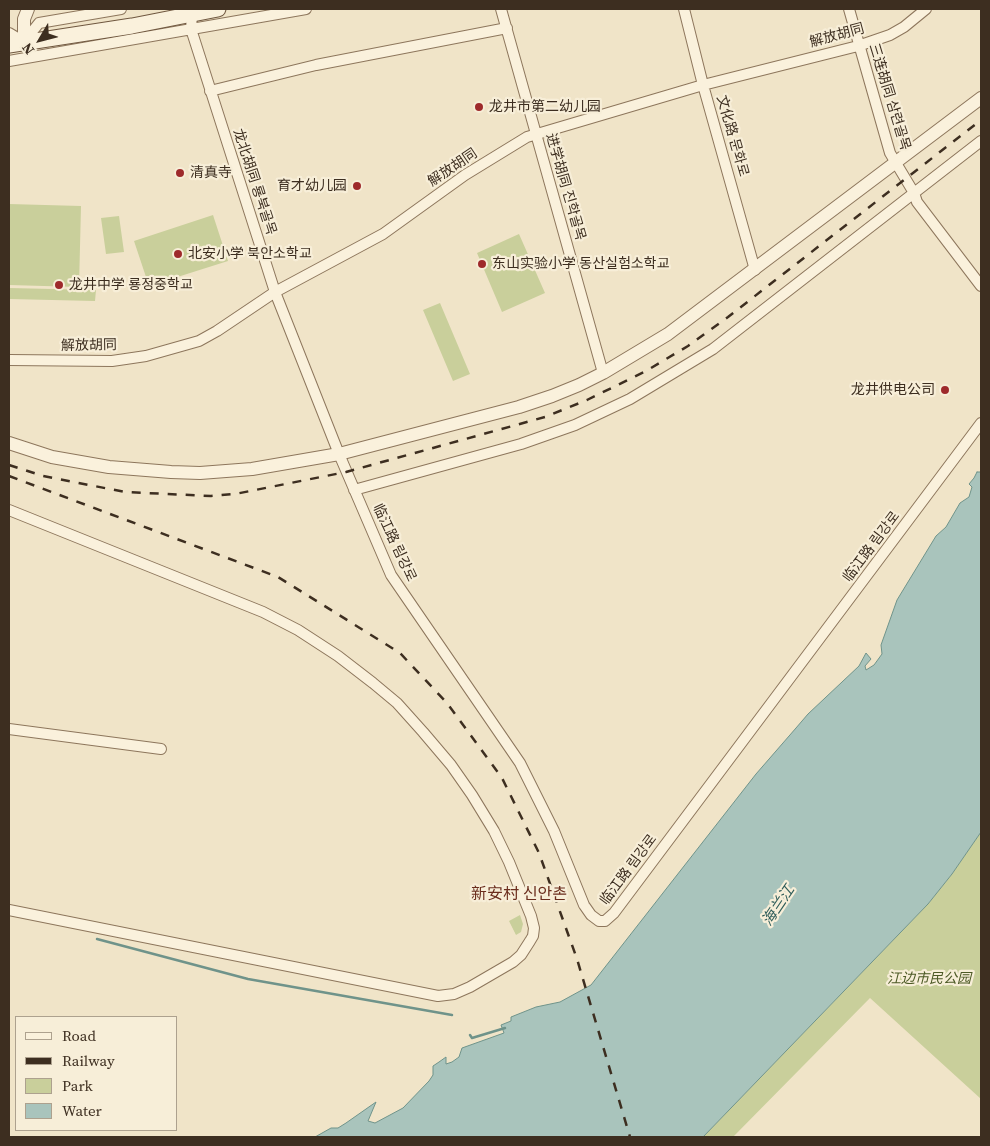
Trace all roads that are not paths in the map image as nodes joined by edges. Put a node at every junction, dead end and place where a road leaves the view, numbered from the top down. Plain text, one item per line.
1 (28, 9) edge
2 (121, 9) edge
3 (217, 9) edge
4 (306, 9) edge
5 (501, 9) edge
6 (684, 9) edge
7 (849, 9) edge
8 (926, 9) edge
9 (192, 22) junction
10 (507, 28) junction
11 (132, 32) junction
12 (9, 33) edge
13 (24, 42) junction
14 (9, 45) edge
15 (858, 46) junction
16 (9, 61) edge
17 (703, 85) junction
18 (210, 91) junction
19 (981, 98) edge
20 (535, 134) junction
21 (981, 141) edge
22 (895, 163) junction
23 (914, 192) junction
24 (755, 270) junction
25 (981, 286) edge
26 (275, 292) junction
27 (9, 360) edge
28 (603, 373) junction
29 (981, 423) edge
30 (9, 443) edge
31 (339, 454) junction
32 (354, 490) junction
33 (9, 510) edge
34 (9, 729) edge
35 (161, 749) dead end
36 (9, 910) edge

1 - 13 street
2 - 13 street
3 - 9 main road
4 - 9 street
5 - 10 street, 进学胡同 진학골목
6 - 17 street, 文化路 문화로
7 - 15 street, 三连胡同 삼련골목
8 - 15 street, 解放胡同
9 - 11 main road
9 - 18 street, 龙北胡同 룡북골목
10 - 18 street
10 - 20 street, 进学胡同 진학골목
11 - 13 main road
11 - 16 street
12 - 13 street
13 - 14 main road
15 - 17 street, 解放胡同
15 - 22 street, 三连胡同 삼련골목
17 - 20 street, 解放胡同
17 - 24 street, 文化路 문화로
18 - 26 street, 龙北胡同 룡북골목
19 - 22 street
20 - 26 street, 解放胡同
20 - 28 street, 进学胡同 진학골목
21 - 23 street
22 - 23 street, 三连胡同 삼련골목
22 - 24 street
23 - 25 street, 三连胡同 삼련골목
23 - 32 street
24 - 28 street
26 - 27 street, 解放胡同
26 - 31 street, 龙北胡同 룡북골목
28 - 31 street
29 - 32 street, 临江路 림강로
30 - 31 street
31 - 32 street, 临江路 림강로
33 - 36 street
34 - 35 street

